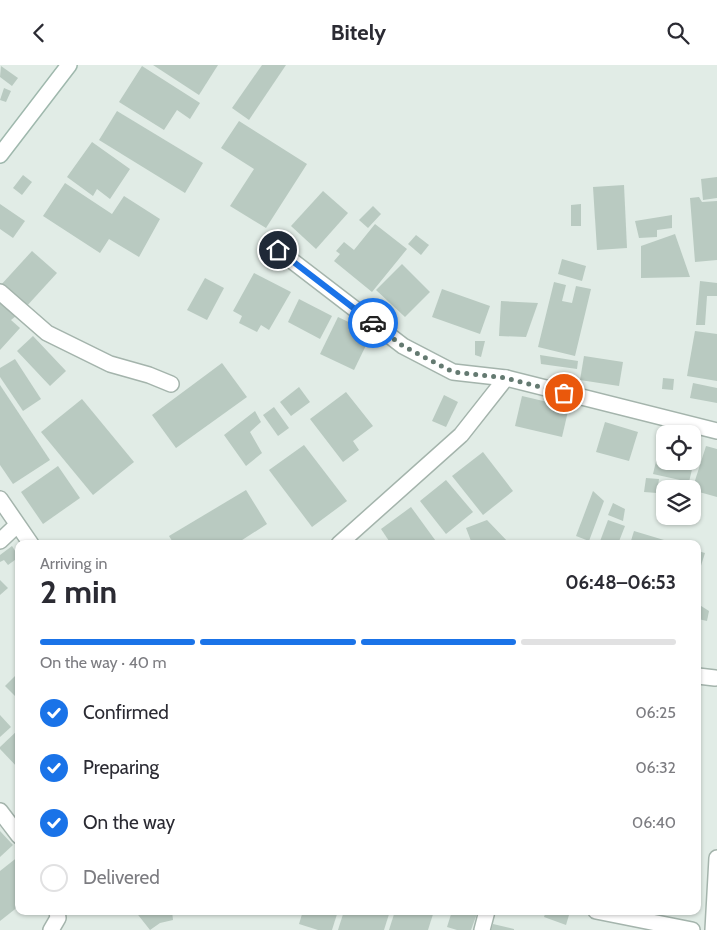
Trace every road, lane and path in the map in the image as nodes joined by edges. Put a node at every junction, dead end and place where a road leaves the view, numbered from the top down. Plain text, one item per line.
1 (69, 65) edge
2 (0, 155) edge
3 (278, 250) dead end
4 (0, 292) edge
5 (506, 378) junction
6 (171, 383) dead end
7 (717, 431) edge
8 (0, 499) edge
9 (17, 525) junction
10 (28, 540) edge
11 (343, 540) edge
12 (0, 541) edge
13 (701, 676) edge
14 (716, 677) edge
15 (0, 811) edge
16 (15, 831) edge
17 (717, 858) edge
18 (58, 915) edge
19 (486, 915) edge
20 (616, 915) edge
21 (51, 930) edge
22 (482, 930) edge
23 (692, 930) edge
24 (713, 930) edge

1 - 2 street
3 - 5 street
4 - 6 street
5 - 7 street
5 - 11 street
8 - 9 street
9 - 10 street
9 - 12 street
13 - 14 street
15 - 16 street
17 - 24 street
18 - 21 street
19 - 22 street
20 - 23 street

